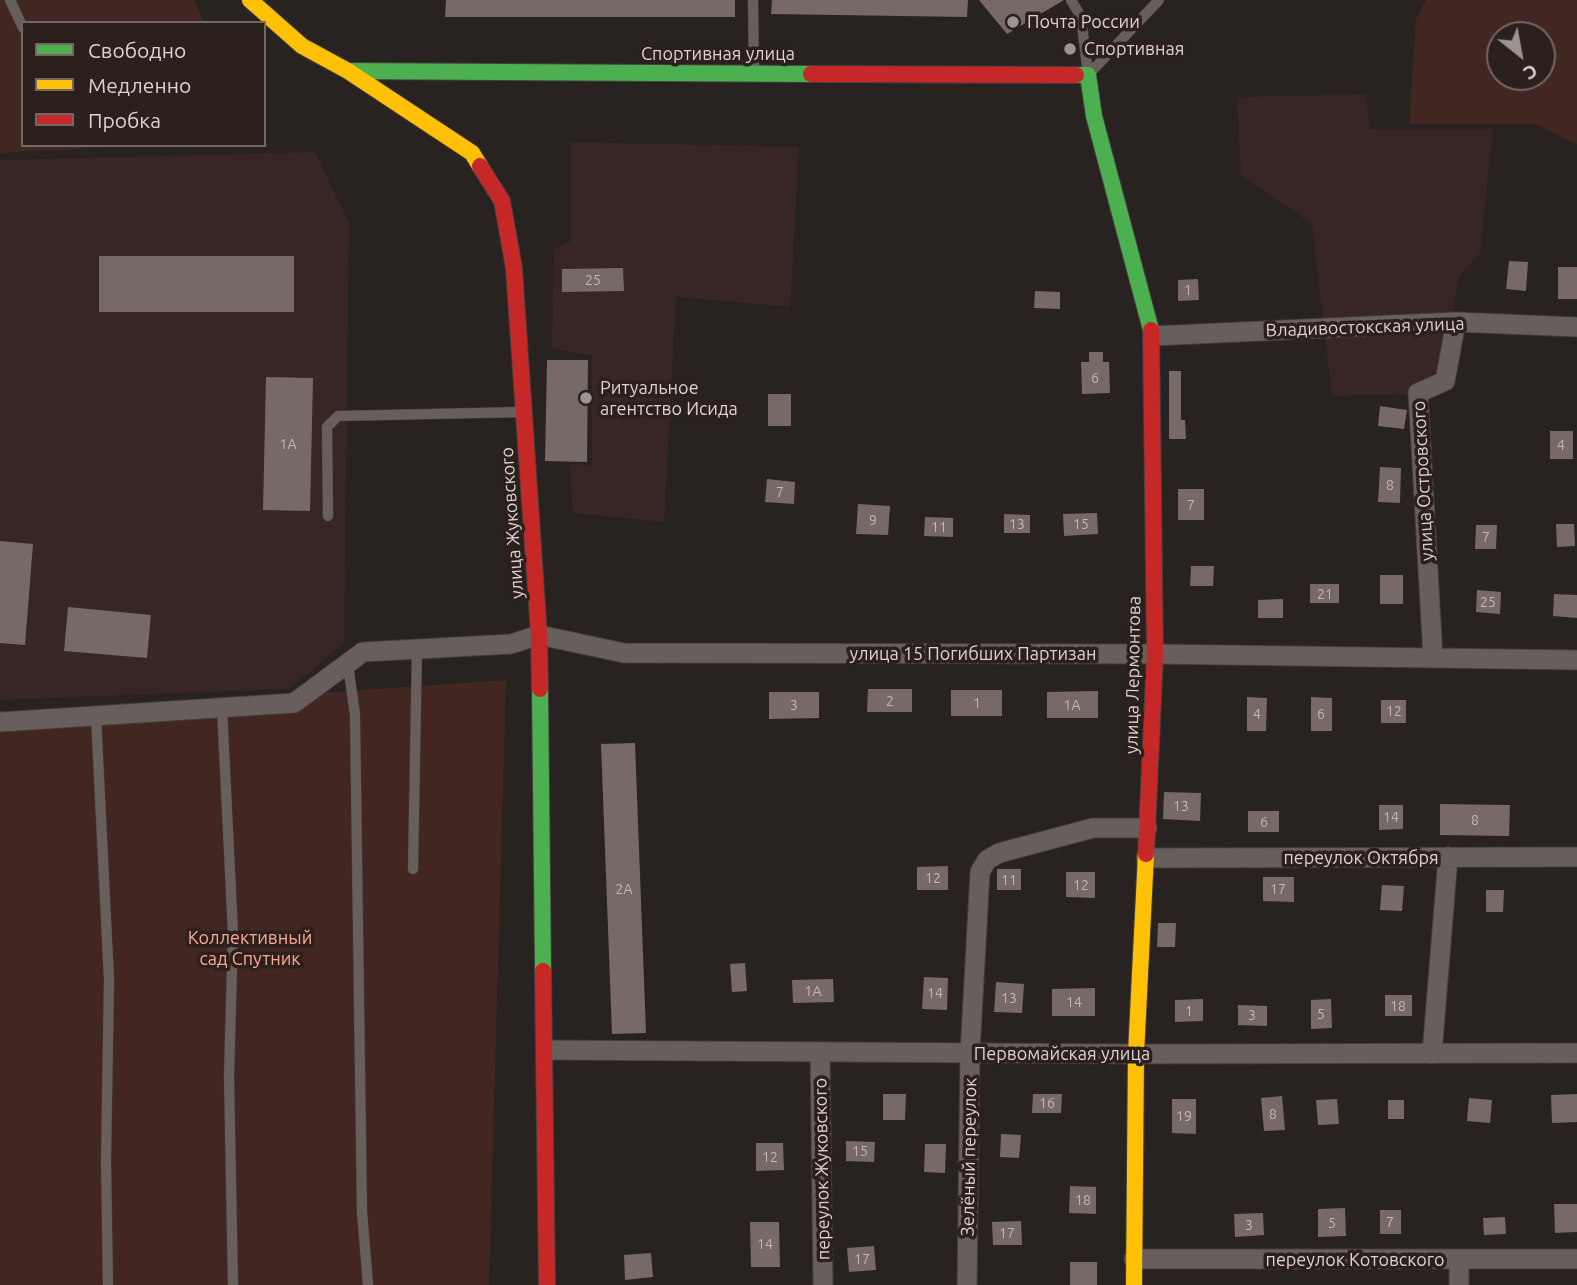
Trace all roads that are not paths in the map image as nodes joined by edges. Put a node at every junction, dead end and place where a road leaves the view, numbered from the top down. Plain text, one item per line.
1 (10, 0) edge
2 (250, 0) edge
3 (753, 0) edge
4 (1072, 0) edge
5 (1159, 0) edge
6 (21, 24) edge
7 (348, 71) junction
8 (754, 73) junction
9 (1088, 75) junction
10 (1456, 322) junction
11 (1577, 327) edge
12 (1153, 336) junction
13 (524, 412) junction
14 (328, 516) dead end
15 (539, 635) junction
16 (417, 648) junction
17 (1155, 654) junction
18 (1433, 658) junction
19 (1577, 660) edge
20 (348, 665) junction
21 (222, 708) junction
22 (96, 716) junction
23 (0, 722) edge
24 (1147, 828) junction
25 (1448, 857) junction
26 (1577, 857) edge
27 (1146, 858) junction
28 (413, 869) dead end
29 (547, 1050) junction
30 (820, 1053) junction
31 (970, 1053) junction
32 (1577, 1053) edge
33 (1136, 1054) junction
34 (1432, 1054) junction
35 (1134, 1259) junction
36 (1577, 1259) edge
37 (1459, 1261) junction
38 (108, 1285) edge
39 (233, 1285) edge
40 (368, 1285) edge
41 (547, 1285) edge
42 (823, 1285) edge
43 (967, 1285) edge
44 (1134, 1285) edge
45 (1459, 1285) edge

1 - 6 lane
2 - 7 street, улица Жуковского
3 - 8 lane
4 - 9 lane
5 - 9 lane
7 - 8 street, Спортивная улица
7 - 13 street, улица Жуковского
8 - 9 street, Спортивная улица
9 - 12 street, улица Лермонтова
10 - 11 street, Владивостокская улица
10 - 12 street, Владивостокская улица
10 - 18 street, улица Островского
12 - 17 street, улица Лермонтова
13 - 14 lane
13 - 15 street, улица Жуковского
15 - 16 street
15 - 17 street, улица 15 Погибших Партизан
15 - 29 street, улица Жуковского
16 - 20 street
16 - 28 lane
17 - 18 street, улица 15 Погибших Партизан
17 - 24 street, улица Лермонтова
18 - 19 street, улица 15 Погибших Партизан
20 - 21 street
20 - 40 lane
21 - 22 street
21 - 39 lane
22 - 23 street
22 - 38 lane
24 - 27 street, улица Лермонтова
24 - 31 street, Зелёный переулок
25 - 26 street, переулок Октября
25 - 27 street, переулок Октября
25 - 34 street
27 - 33 street, улица Лермонтова
29 - 30 street, Первомайская улица
29 - 41 street, улица Жуковского
30 - 31 street, Первомайская улица
30 - 42 street, переулок Жуковского
31 - 33 street, Первомайская улица
31 - 43 street, Зелёный переулок
32 - 34 street, Первомайская улица
33 - 34 street, Первомайская улица
33 - 35 street, улица Лермонтова
35 - 37 street, переулок Котовского
35 - 44 street, улица Лермонтова
36 - 37 street, переулок Котовского
37 - 45 street

